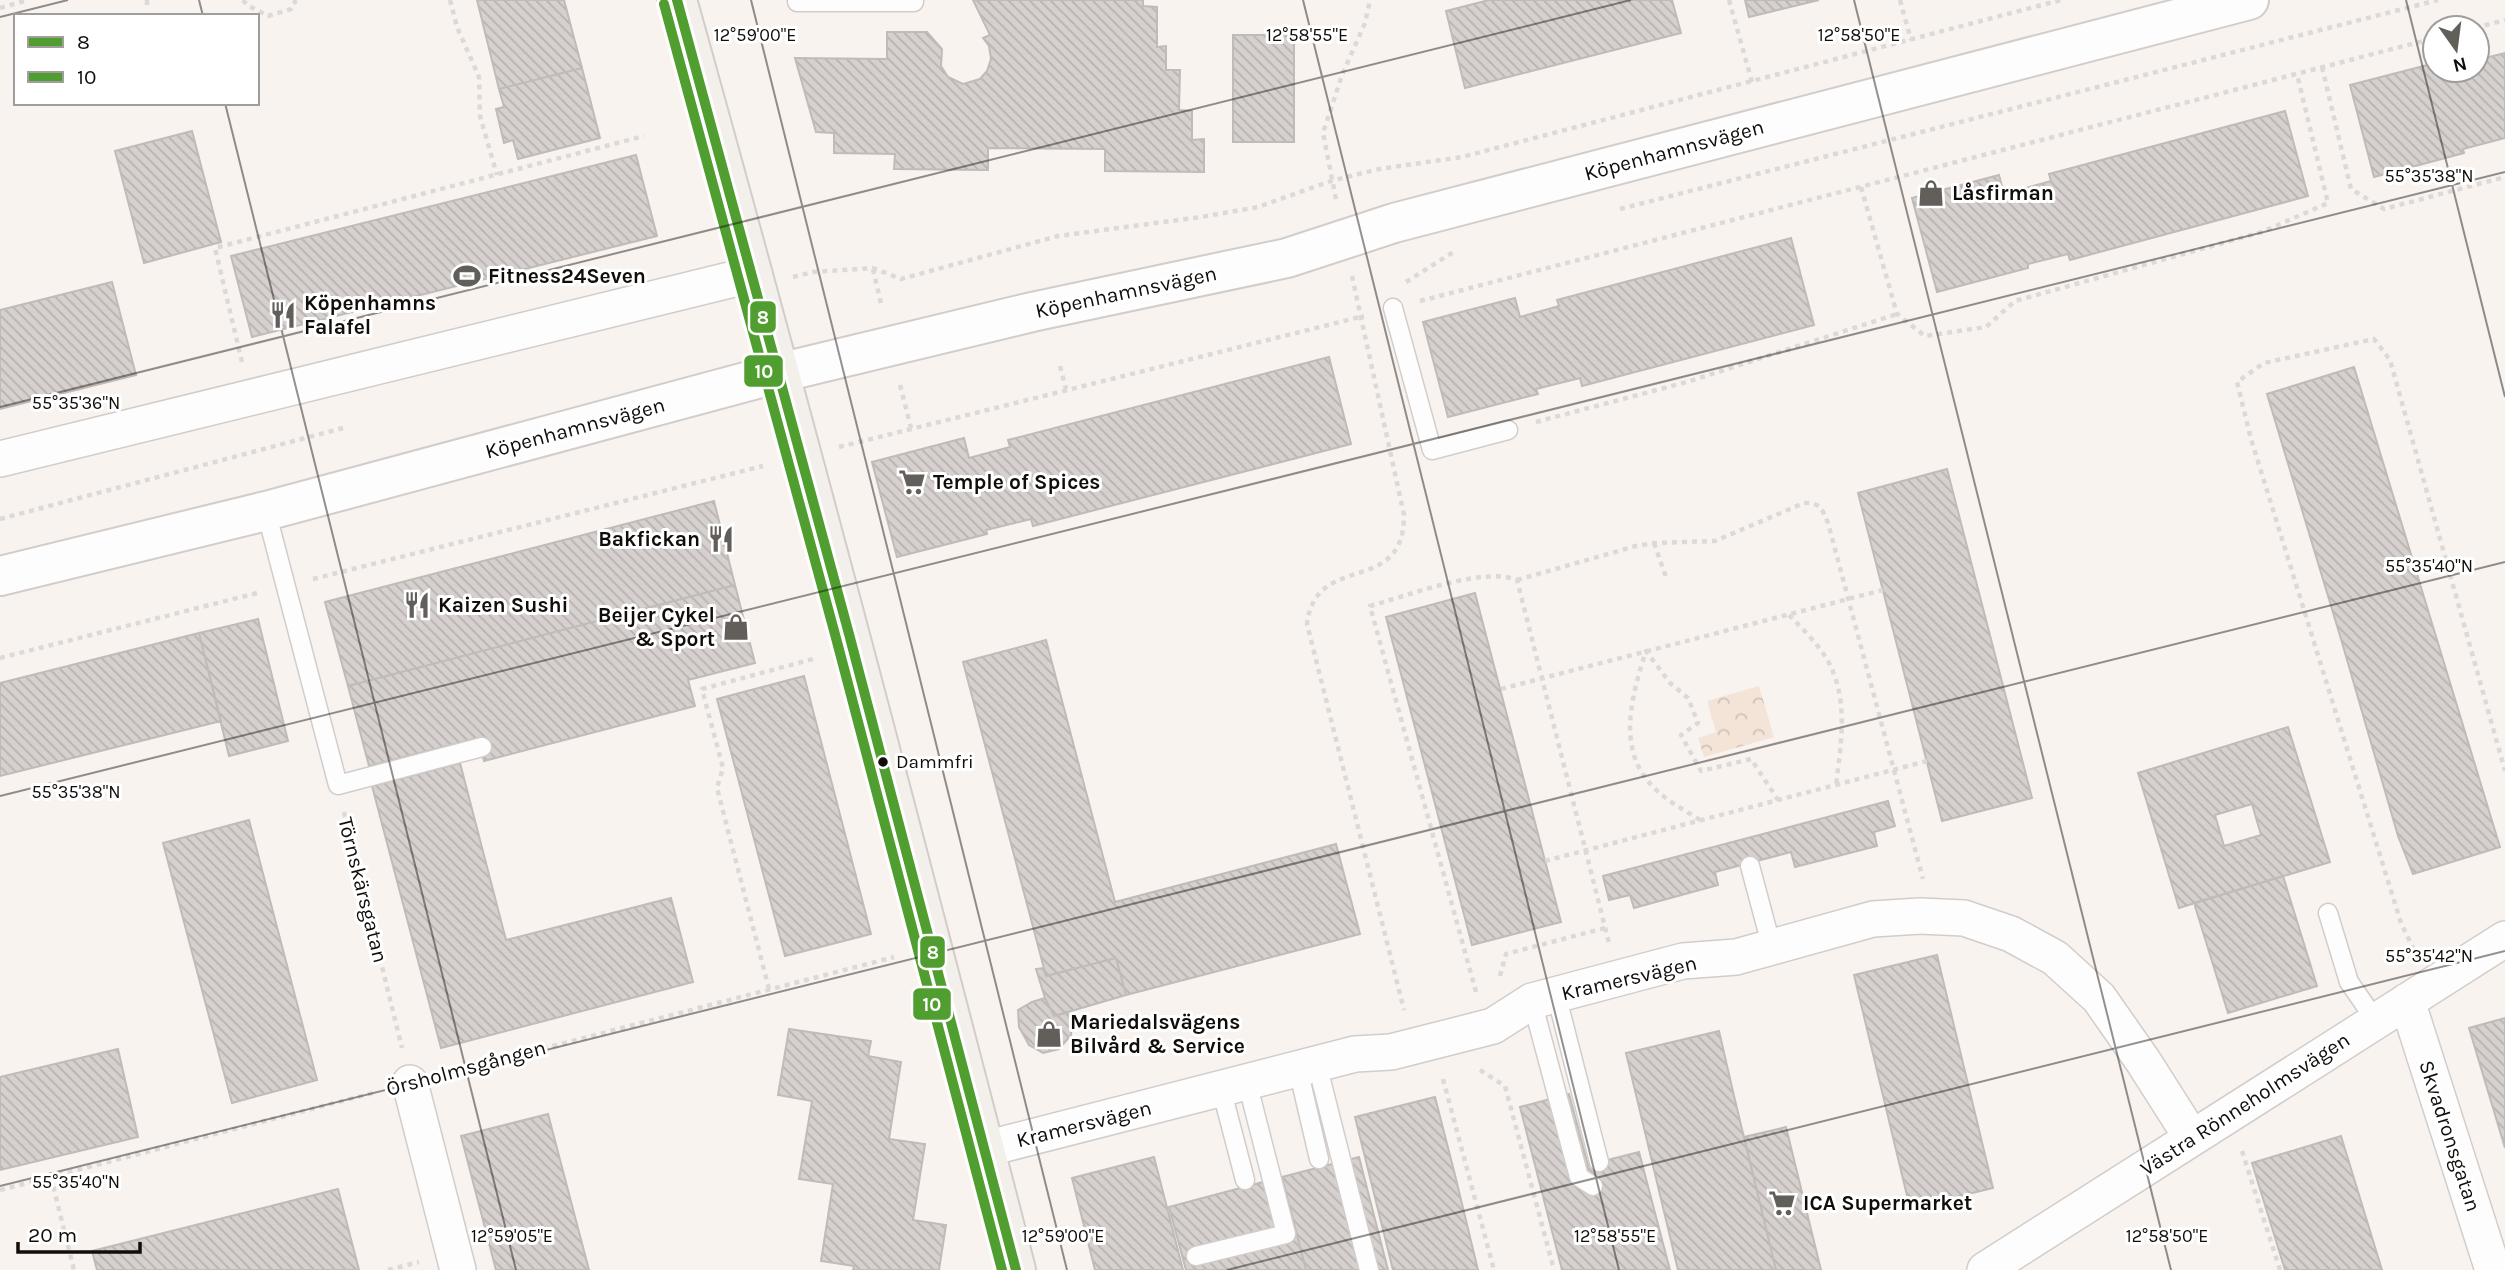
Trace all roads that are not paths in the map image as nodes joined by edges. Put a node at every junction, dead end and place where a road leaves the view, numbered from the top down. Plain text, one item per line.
1 (677, 0) edge
2 (797, 0) edge
3 (914, 0) edge
4 (2249, 0) edge
5 (754, 274) junction
6 (1394, 308) road end
7 (779, 373) junction
8 (1508, 430) road end
9 (0, 459) edge
10 (266, 511) junction
11 (0, 576) edge
12 (482, 747) dead end
13 (1750, 866) dead end
14 (2328, 914) dead end
15 (2505, 939) edge
16 (1772, 948) junction
17 (2419, 994) junction
18 (1544, 998) junction
19 (2376, 1021) junction
20 (1307, 1066) junction
21 (410, 1083) road end
22 (1234, 1085) junction
23 (2192, 1138) junction
24 (985, 1149) junction
25 (1319, 1159) dead end
26 (1599, 1163) dead end
27 (1245, 1180) dead end
28 (1593, 1186) dead end
29 (1196, 1256) dead end
30 (458, 1270) edge
31 (1016, 1270) edge
32 (1369, 1270) edge
33 (1985, 1270) edge
34 (2493, 1270) edge

1 - 5 main road
2 - 3 lane
4 - 7 street, Köpenhamnsvägen
5 - 7 main road
5 - 9 street
6 - 8 lane
7 - 10 street, Köpenhamnsvägen
7 - 24 main road
10 - 11 street, Köpenhamnsvägen
10 - 12 lane
13 - 16 lane
14 - 19 lane
15 - 17 street, Västra Rönneholmsvägen
16 - 18 street, Kramersvägen
16 - 23 street, Kramersvägen
17 - 19 street, Västra Rönneholmsvägen
17 - 34 street, Skvadronsgatan
18 - 20 street, Kramersvägen
18 - 26 lane
18 - 28 lane
19 - 23 street, Västra Rönneholmsvägen
20 - 22 street, Kramersvägen
20 - 25 lane
20 - 32 lane
21 - 30 street
22 - 24 street, Kramersvägen
22 - 27 lane
22 - 29 lane
23 - 33 street, Västra Rönneholmsvägen
24 - 31 main road

